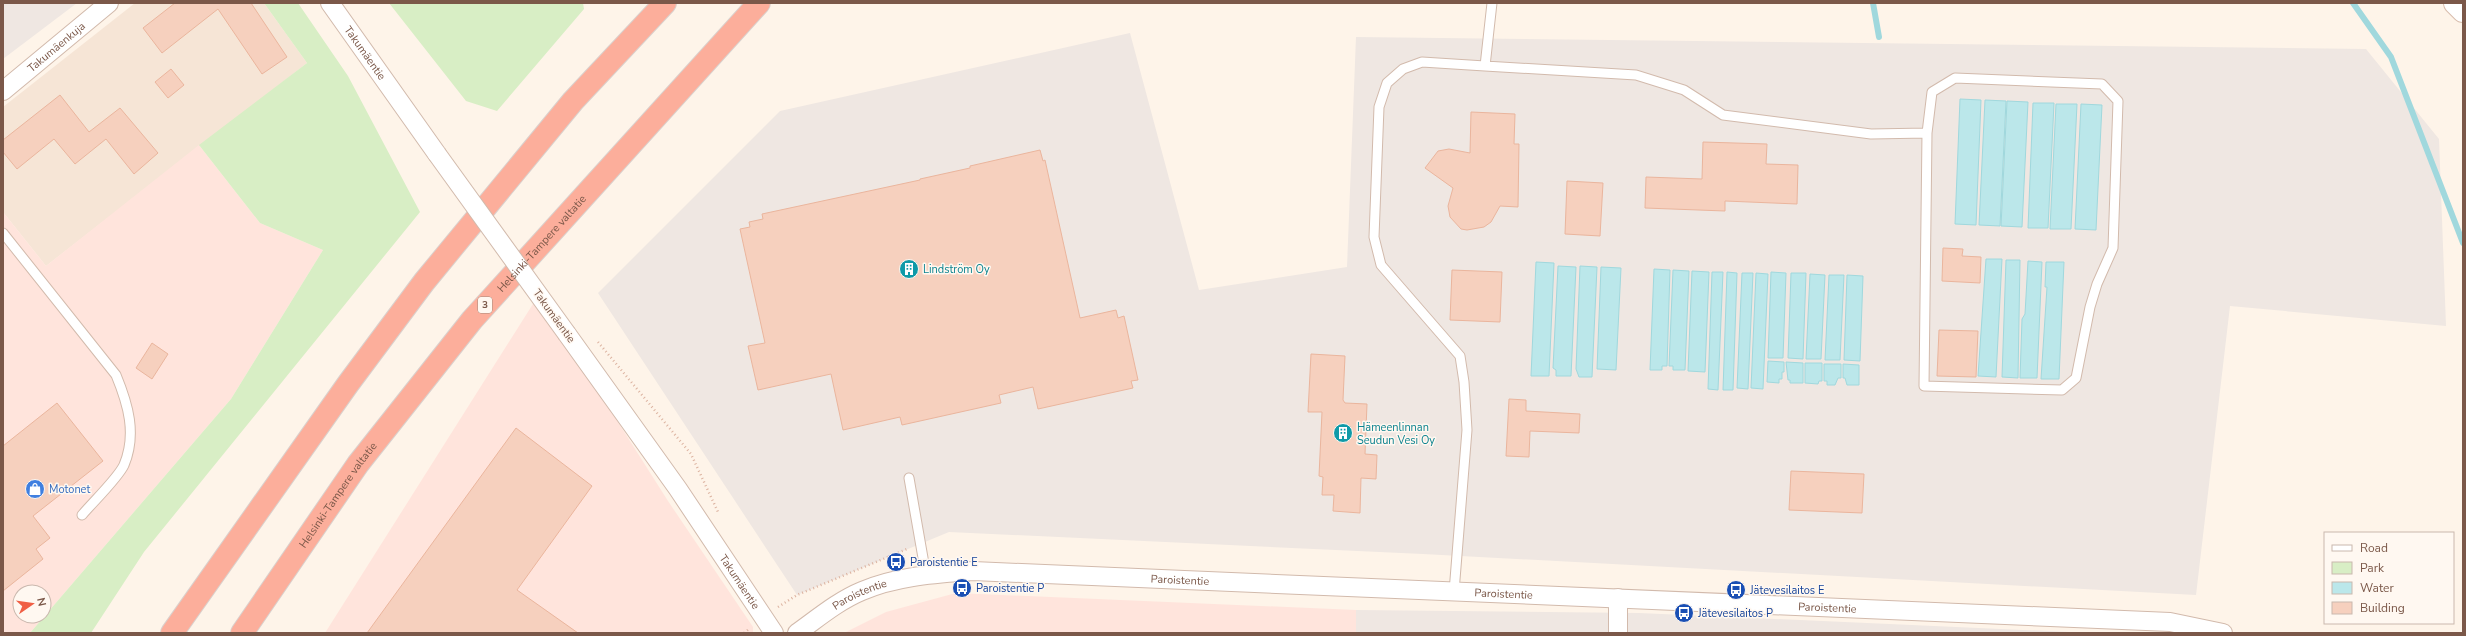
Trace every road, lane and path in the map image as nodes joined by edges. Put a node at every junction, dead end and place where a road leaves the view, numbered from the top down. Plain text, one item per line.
1 (109, 3) edge
2 (330, 3) edge
3 (665, 3) edge
4 (759, 3) edge
5 (1492, 3) edge
6 (2455, 3) edge
7 (2463, 11) edge
8 (1485, 66) junction
9 (3, 91) edge
10 (1927, 133) junction
11 (3, 233) edge
12 (597, 341) dead end
13 (909, 478) dead end
14 (82, 515) dead end
15 (720, 517) dead end
16 (920, 543) junction
17 (926, 575) junction
18 (1454, 592) junction
19 (1618, 598) junction
20 (776, 601) dead end
21 (780, 606) junction
22 (783, 611) dead end
23 (764, 618) junction
24 (172, 632) edge
25 (242, 633) edge
26 (744, 633) edge
27 (774, 633) edge
28 (797, 633) edge
29 (1618, 633) edge
30 (2223, 633) edge

1 - 9 street, Takumäenkuja
2 - 23 street, Takumäentie, bridge
3 - 24 highway
4 - 25 highway, Helsinki-Tampere valtatie / 3
5 - 8 lane
6 - 7 main road
8 - 10 lane
8 - 18 lane
10 - 10 lane
11 - 14 lane
12 - 15 path
13 - 16 lane
16 - 17 lane
16 - 21 path
17 - 18 street, Paroistentie
17 - 28 street, Paroistentie
18 - 19 street, Paroistentie
19 - 29 street
19 - 30 street, Paroistentie
20 - 21 path
21 - 22 path
21 - 23 path
23 - 26 path
23 - 27 street, Takumäentie

